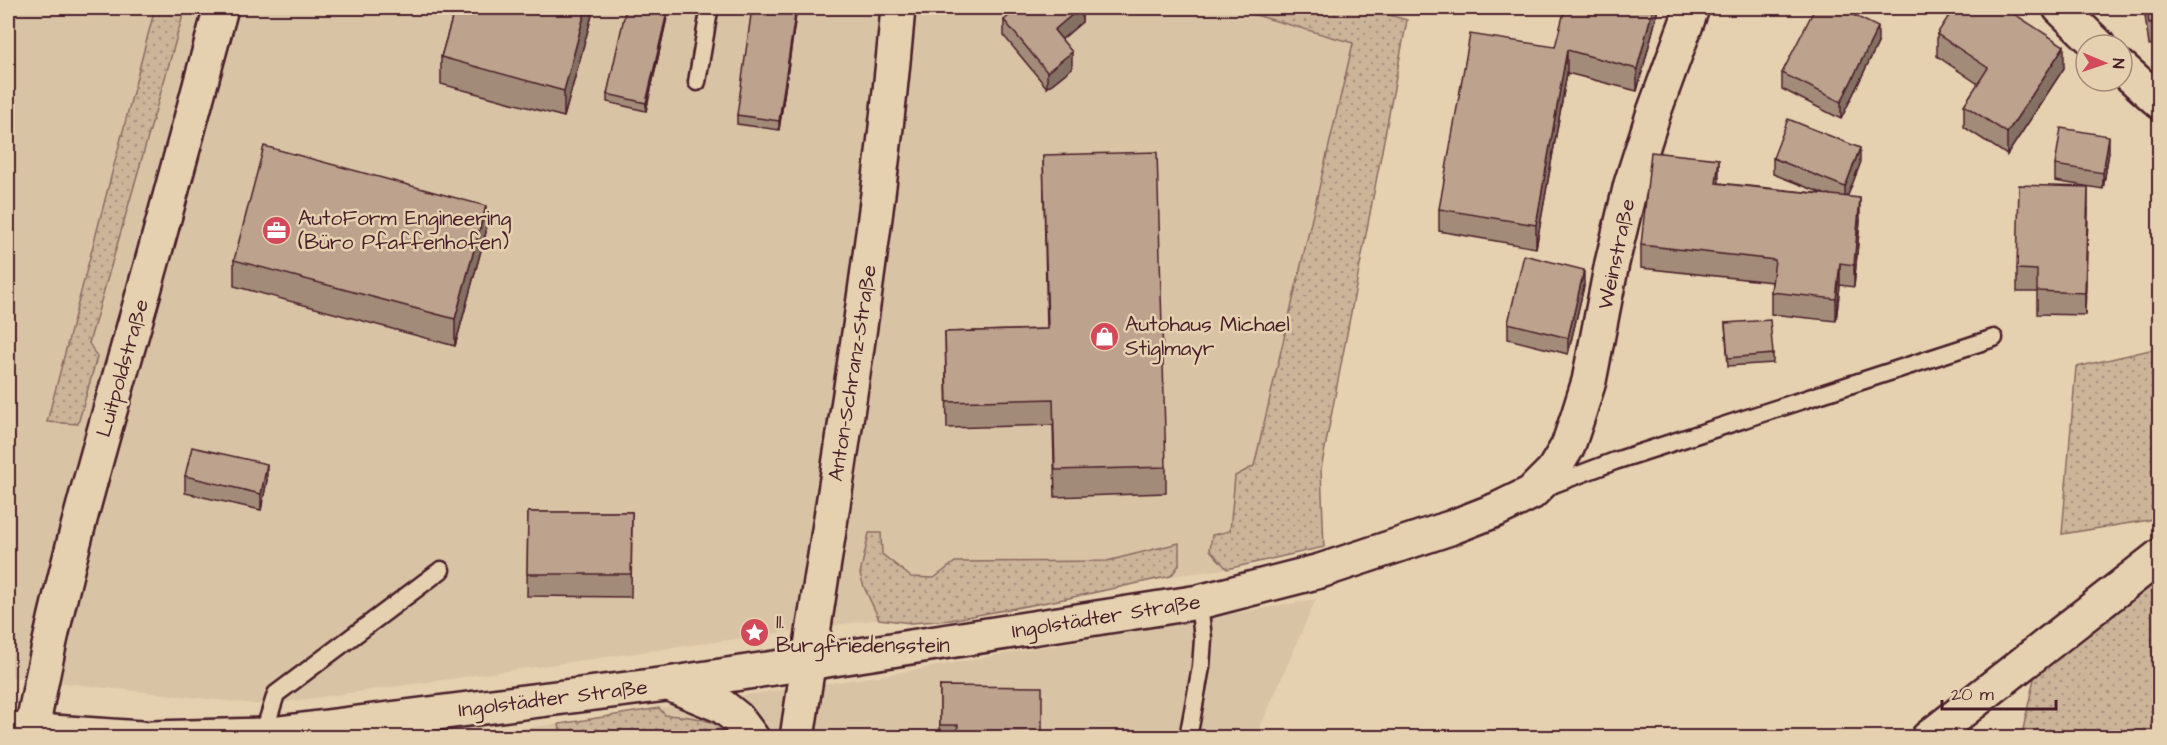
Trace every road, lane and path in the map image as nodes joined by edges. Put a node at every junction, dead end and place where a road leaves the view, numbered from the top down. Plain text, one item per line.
1 (221, 8) edge
2 (705, 8) edge
3 (898, 8) edge
4 (1692, 8) edge
5 (2060, 8) edge
6 (2086, 33) edge
7 (2134, 79) edge
8 (697, 82) dead end
9 (2160, 102) edge
10 (1994, 338) dead end
11 (1531, 493) junction
12 (2160, 556) edge
13 (441, 570) dead end
14 (1199, 602) junction
15 (808, 663) junction
16 (667, 684) junction
17 (20, 730) edge
18 (263, 735) junction
19 (141, 738) edge
20 (152, 738) edge
21 (752, 738) edge
22 (797, 738) edge
23 (1188, 738) edge
24 (1928, 738) edge

1 - 17 street, Luitpoldstraße
2 - 8 lane
3 - 15 street, Anton-Schranz-Straße
4 - 11 street, Weinstraße
5 - 6 street
7 - 9 street
10 - 11 lane
11 - 14 street, Ingolstädter Straße
12 - 24 street
13 - 18 lane
14 - 15 street, Ingolstädter Straße
14 - 23 lane
15 - 16 street, Ingolstädter Straße
15 - 22 street, Anton-Schranz-Straße
16 - 18 street, Ingolstädter Straße
16 - 21 street, Ingolstädter Straße
17 - 19 street
18 - 20 street, Ingolstädter Straße

